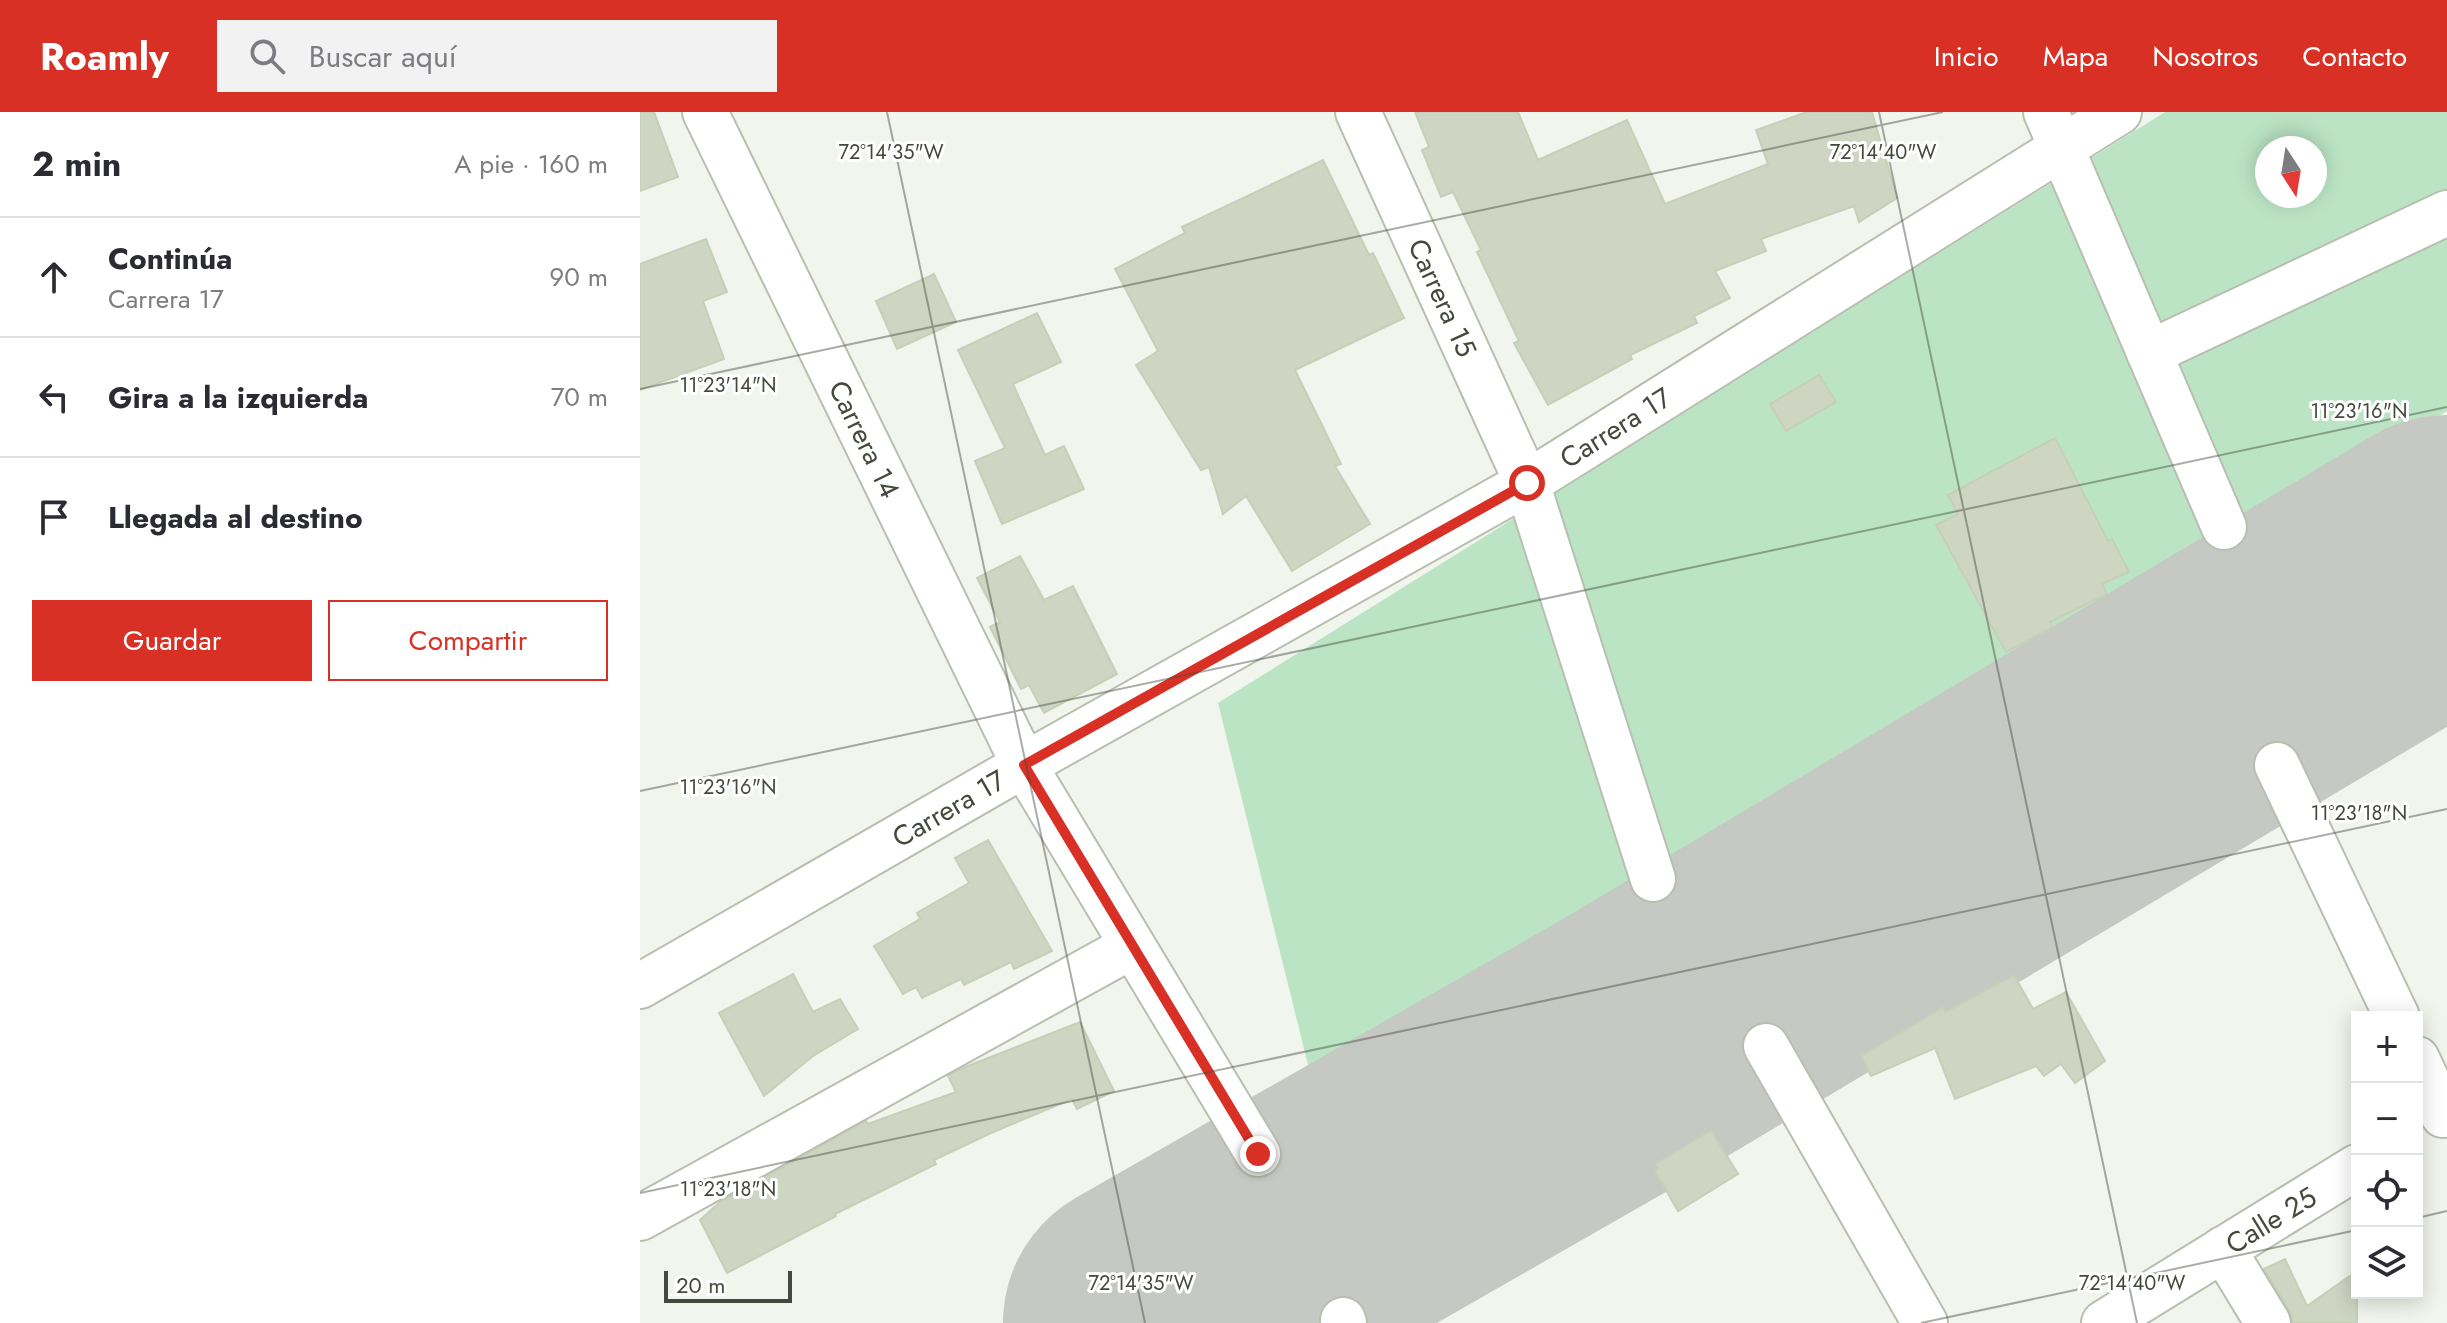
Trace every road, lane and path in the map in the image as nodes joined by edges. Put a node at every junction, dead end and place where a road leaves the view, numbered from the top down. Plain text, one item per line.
1 (705, 112) edge
2 (1358, 112) edge
3 (2119, 112) edge
4 (2053, 130) edge
5 (2447, 213) edge
6 (2149, 353) junction
7 (1527, 483) junction
8 (2224, 527) dead end
9 (1024, 765) junction
10 (2277, 765) dead end
11 (1653, 879) dead end
12 (1132, 946) junction
13 (640, 986) edge
14 (2394, 1011) edge
15 (1766, 1046) dead end
16 (2423, 1078) edge
17 (2436, 1120) edge
18 (1258, 1154) dead end
19 (2351, 1171) edge
20 (640, 1218) edge
21 (2223, 1249) junction
22 (1925, 1323) edge
23 (2104, 1323) edge
24 (2268, 1323) edge

1 - 9 street, Carrera 14
2 - 7 street, Carrera 15
3 - 4 street, Carrera 17
4 - 6 street
4 - 7 street, Carrera 17
5 - 6 street
6 - 8 street
7 - 9 street, Carrera 17
7 - 11 street, Carrera 15
9 - 12 street, Carrera 14
9 - 13 street, Carrera 17
10 - 14 street
12 - 18 street, Carrera 14
12 - 20 street
15 - 22 street
16 - 17 street
19 - 21 street, Calle 25
21 - 23 street, Calle 25
21 - 24 street

